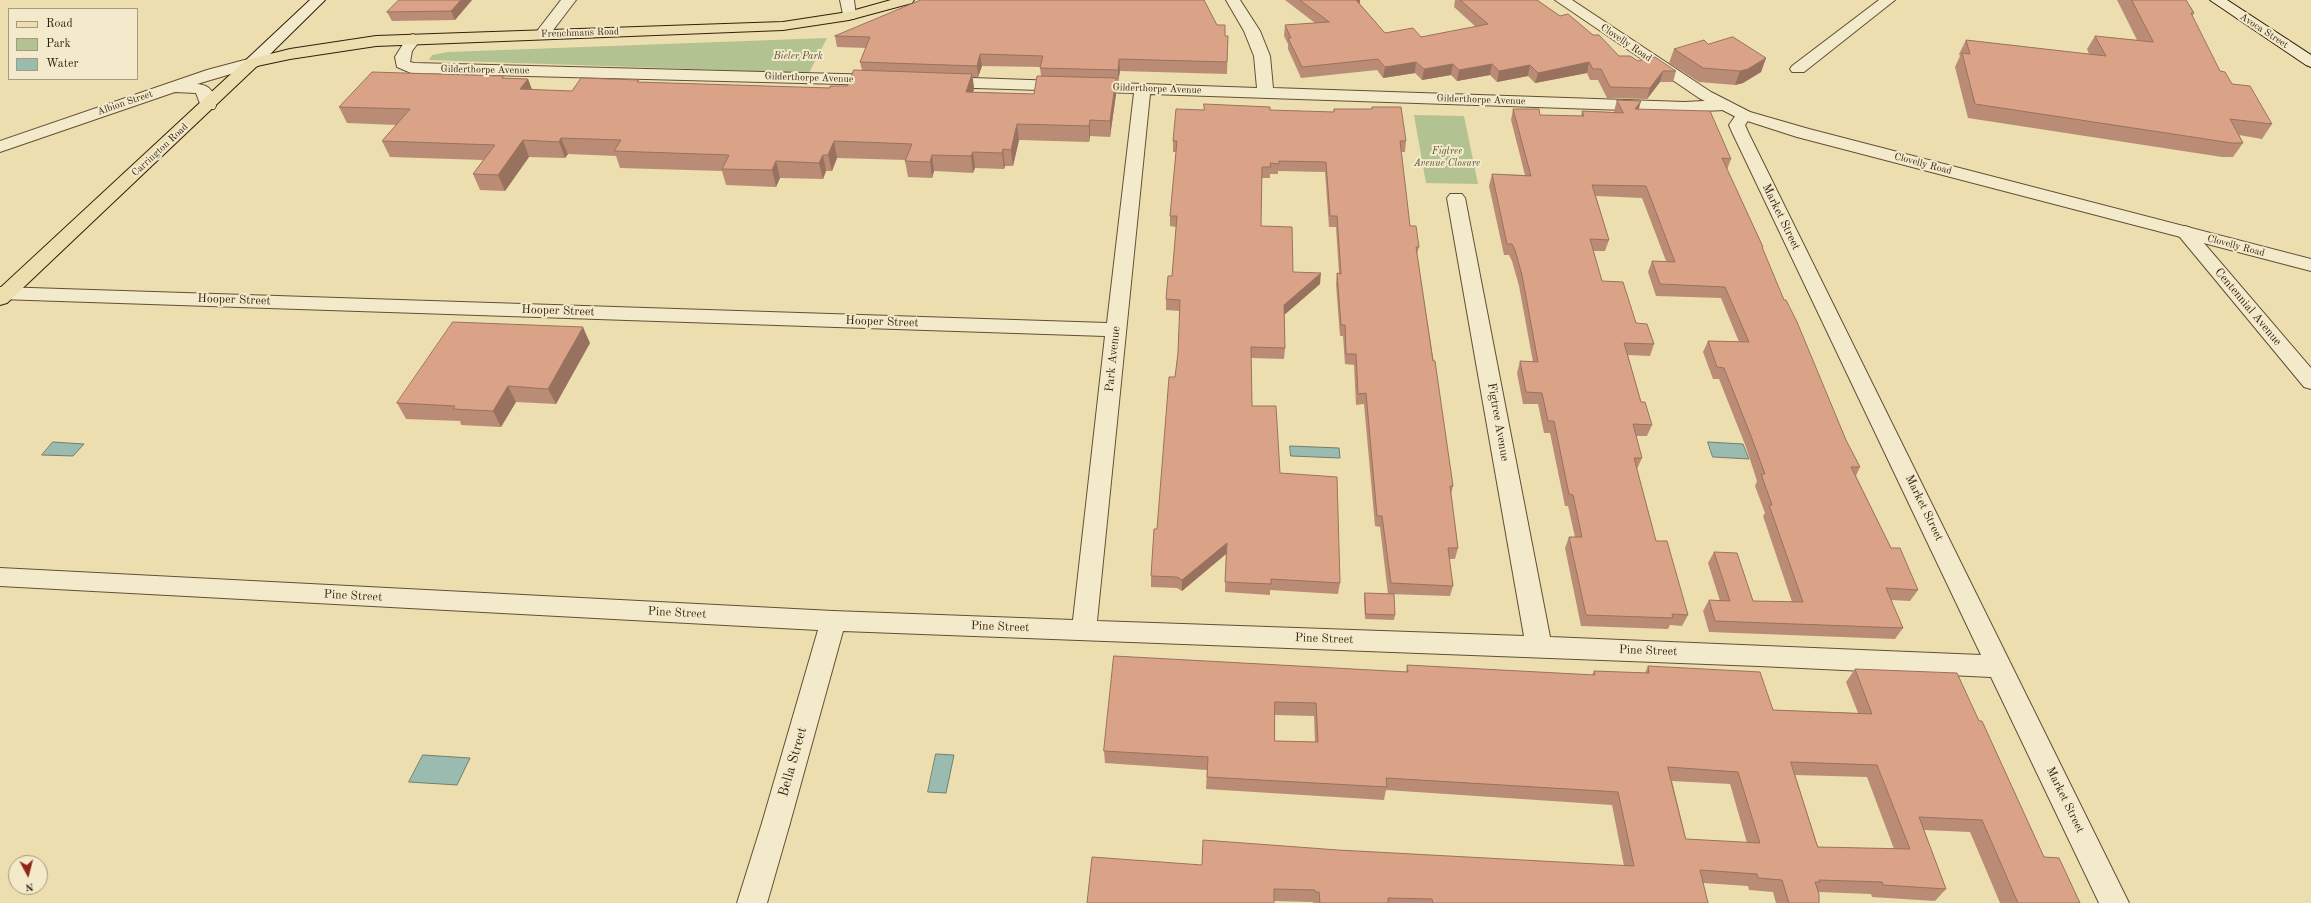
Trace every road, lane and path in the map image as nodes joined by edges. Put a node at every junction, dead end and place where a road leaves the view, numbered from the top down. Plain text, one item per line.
1 (318, 0) edge
2 (570, 0) edge
3 (847, 0) edge
4 (906, 0) edge
5 (1233, 0) edge
6 (1562, 0) edge
7 (1888, 0) edge
8 (2217, 0) edge
9 (849, 16) junction
10 (542, 35) junction
11 (414, 39) junction
12 (2311, 62) edge
13 (252, 63) junction
14 (1798, 69) dead end
15 (898, 81) edge
16 (929, 82) edge
17 (172, 87) junction
18 (1142, 89) junction
19 (1264, 93) junction
20 (208, 106) junction
21 (1734, 110) junction
22 (0, 147) edge
23 (1456, 198) dead end
24 (2185, 232) junction
25 (2311, 265) edge
26 (2, 295) edge
27 (1116, 330) junction
28 (2311, 382) edge
29 (0, 577) edge
30 (832, 621) junction
31 (1084, 630) junction
32 (1539, 647) junction
33 (2001, 666) junction
34 (752, 903) edge
35 (2114, 903) edge

1 - 13 street, Carrington Road
2 - 10 street
3 - 9 street
4 - 9 main road, Frenchmans Road
5 - 19 street
6 - 21 street, Clovelly Road
7 - 14 street
8 - 12 street, Avoca Street
9 - 10 main road, Frenchmans Road
10 - 11 main road, Frenchmans Road
11 - 13 main road, Frenchmans Road
11 - 15 street, Gilderthorpe Avenue
13 - 17 street, Albion Street
13 - 20 main road, Carrington Road
16 - 18 street, Gilderthorpe Avenue
17 - 20 street
17 - 22 street, Albion Street
18 - 19 street, Gilderthorpe Avenue
18 - 27 street, Park Avenue
19 - 21 street, Gilderthorpe Avenue
20 - 26 main road, Carrington Road
21 - 24 street, Clovelly Road
21 - 33 street, Market Street
23 - 32 street, Figtree Avenue
24 - 25 street, Clovelly Road
24 - 28 street, Centennial Avenue
26 - 27 street, Hooper Street
27 - 31 street, Park Avenue
29 - 30 street, Pine Street
30 - 31 street, Pine Street
30 - 34 street, Bella Street
31 - 32 street, Pine Street
32 - 33 street, Pine Street
33 - 35 street, Market Street

